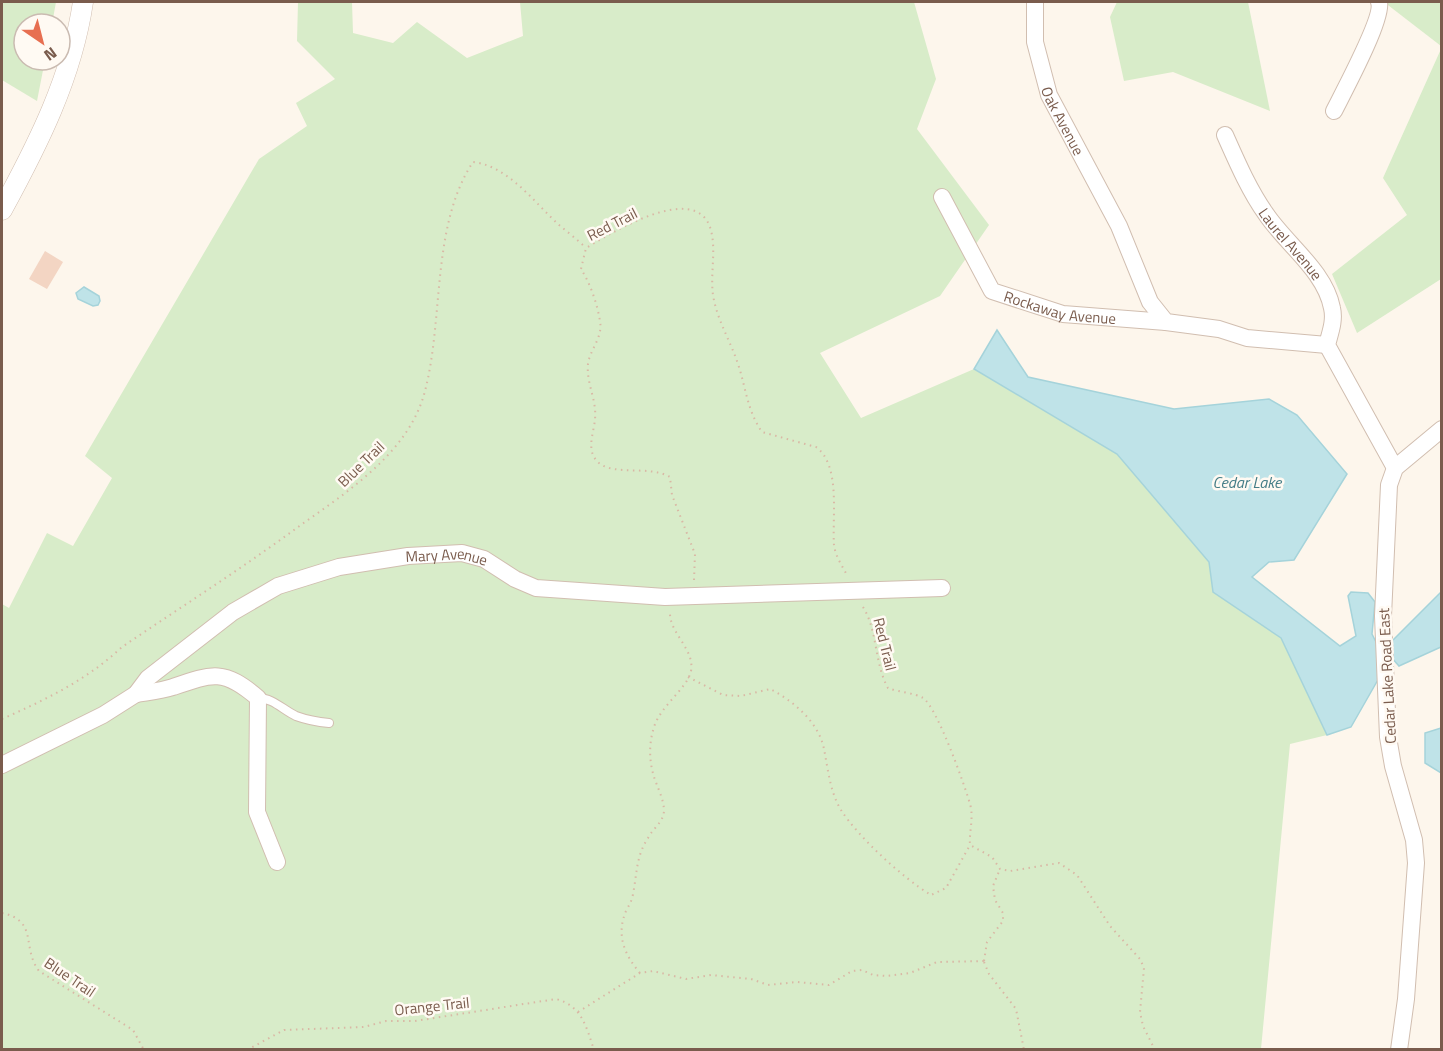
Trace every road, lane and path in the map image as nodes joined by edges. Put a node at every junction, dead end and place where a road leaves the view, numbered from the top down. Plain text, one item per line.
1 (83, 2) edge
2 (1035, 2) edge
3 (1379, 2) edge
4 (1334, 111) dead end
5 (1226, 135) dead end
6 (942, 197) dead end
7 (2, 210) edge
8 (586, 248) junction
9 (1166, 322) junction
10 (1330, 350) junction
11 (1442, 429) edge
12 (1395, 468) junction
13 (942, 588) dead end
14 (854, 593) junction
15 (679, 596) junction
16 (688, 677) junction
17 (136, 694) junction
18 (258, 698) junction
19 (2, 719) edge
20 (329, 723) dead end
21 (2, 765) edge
22 (970, 845) junction
23 (277, 862) dead end
24 (1000, 869) junction
25 (2, 913) edge
26 (984, 961) junction
27 (640, 973) junction
28 (578, 1012) junction
29 (144, 1050) edge
30 (247, 1050) edge
31 (594, 1050) edge
32 (1023, 1050) edge
33 (1155, 1050) edge
34 (1399, 1050) edge

1 - 7 street
2 - 9 street, Oak Avenue
3 - 4 street
5 - 10 street, Laurel Avenue
6 - 9 street, Rockaway Avenue
8 - 14 path, Red Trail
8 - 15 path, Red Trail
8 - 19 path, Blue Trail
9 - 10 street, Rockaway Avenue
10 - 12 street
11 - 12 street
12 - 34 street, Cedar Lake Road East
13 - 14 street, Mary Avenue
14 - 15 street, Mary Avenue
14 - 22 path, Red Trail
15 - 16 path, Red Trail
15 - 17 street, Mary Avenue
16 - 22 path
16 - 27 path
17 - 18 street
17 - 21 street, Mary Avenue
18 - 20 lane
18 - 23 street
22 - 24 path
24 - 26 path
24 - 33 path
25 - 29 path, Blue Trail
26 - 27 path
26 - 32 path
27 - 28 path
28 - 30 path, Orange Trail
28 - 31 path

